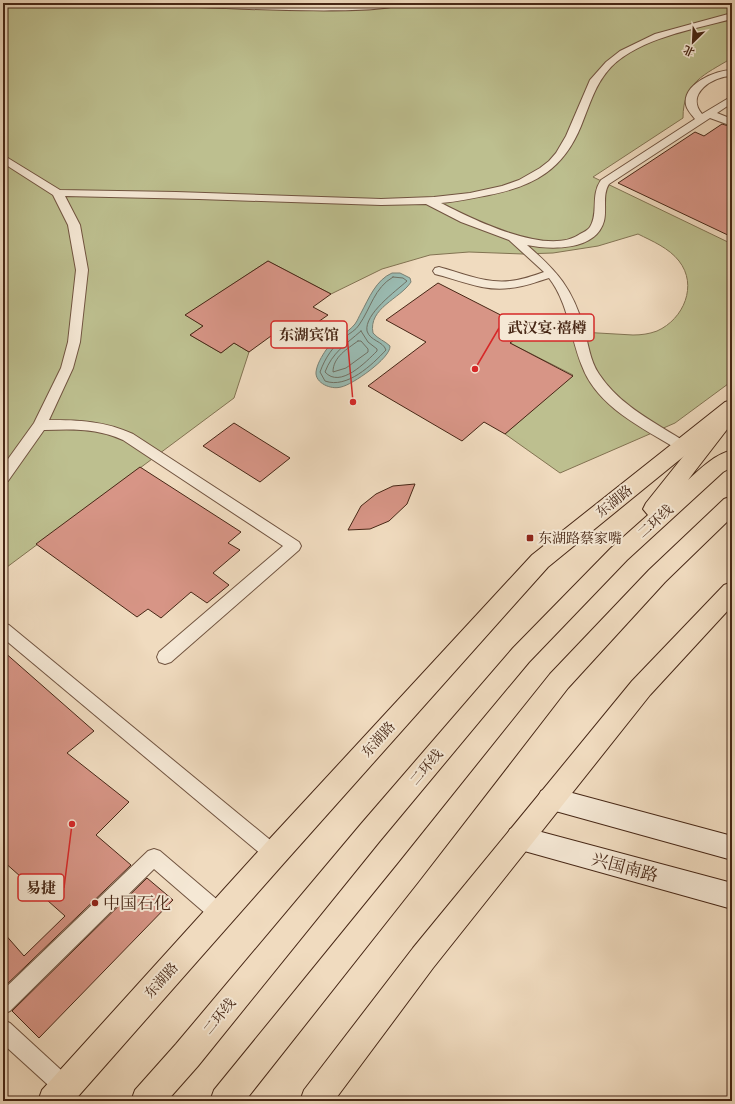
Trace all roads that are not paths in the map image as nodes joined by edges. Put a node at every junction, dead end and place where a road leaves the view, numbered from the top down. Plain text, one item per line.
1 (175, 3) edge
2 (398, 3) edge
3 (732, 16) edge
4 (732, 73) edge
5 (732, 99) edge
6 (705, 116) junction
7 (732, 123) edge
8 (3, 158) edge
9 (58, 193) junction
10 (430, 202) junction
11 (513, 238) junction
12 (439, 271) dead end
13 (551, 274) junction
14 (732, 408) edge
15 (40, 425) junction
16 (682, 446) junction
17 (732, 457) edge
18 (3, 477) edge
19 (732, 504) edge
20 (619, 554) junction
21 (732, 591) edge
22 (3, 629) edge
23 (165, 657) dead end
24 (550, 799) junction
25 (519, 838) junction
26 (732, 848) edge
27 (274, 854) junction
28 (732, 896) edge
29 (220, 914) junction
30 (3, 1004) edge
31 (3, 1030) edge
32 (59, 1094) edge
33 (146, 1101) edge
34 (225, 1101) edge
35 (315, 1101) edge

1 - 2 lane
3 - 10 lane
4 - 6 lane
5 - 6 lane
6 - 7 lane
6 - 11 lane
8 - 9 lane
9 - 10 lane
9 - 15 lane
10 - 11 lane
11 - 13 lane
12 - 13 lane
13 - 16 lane
14 - 16 main road, 东湖路
14 - 20 main road
15 - 18 lane
15 - 23 lane
16 - 27 main road, 东湖路
17 - 20 main road, 二环线
19 - 34 main road
20 - 33 main road, 二环线
21 - 24 main road
22 - 27 lane
24 - 25 main road
24 - 26 main road
25 - 28 main road, 兴国南路
25 - 35 main road
27 - 29 main road, 东湖路
29 - 30 lane
29 - 32 main road, 东湖路
31 - 32 lane

